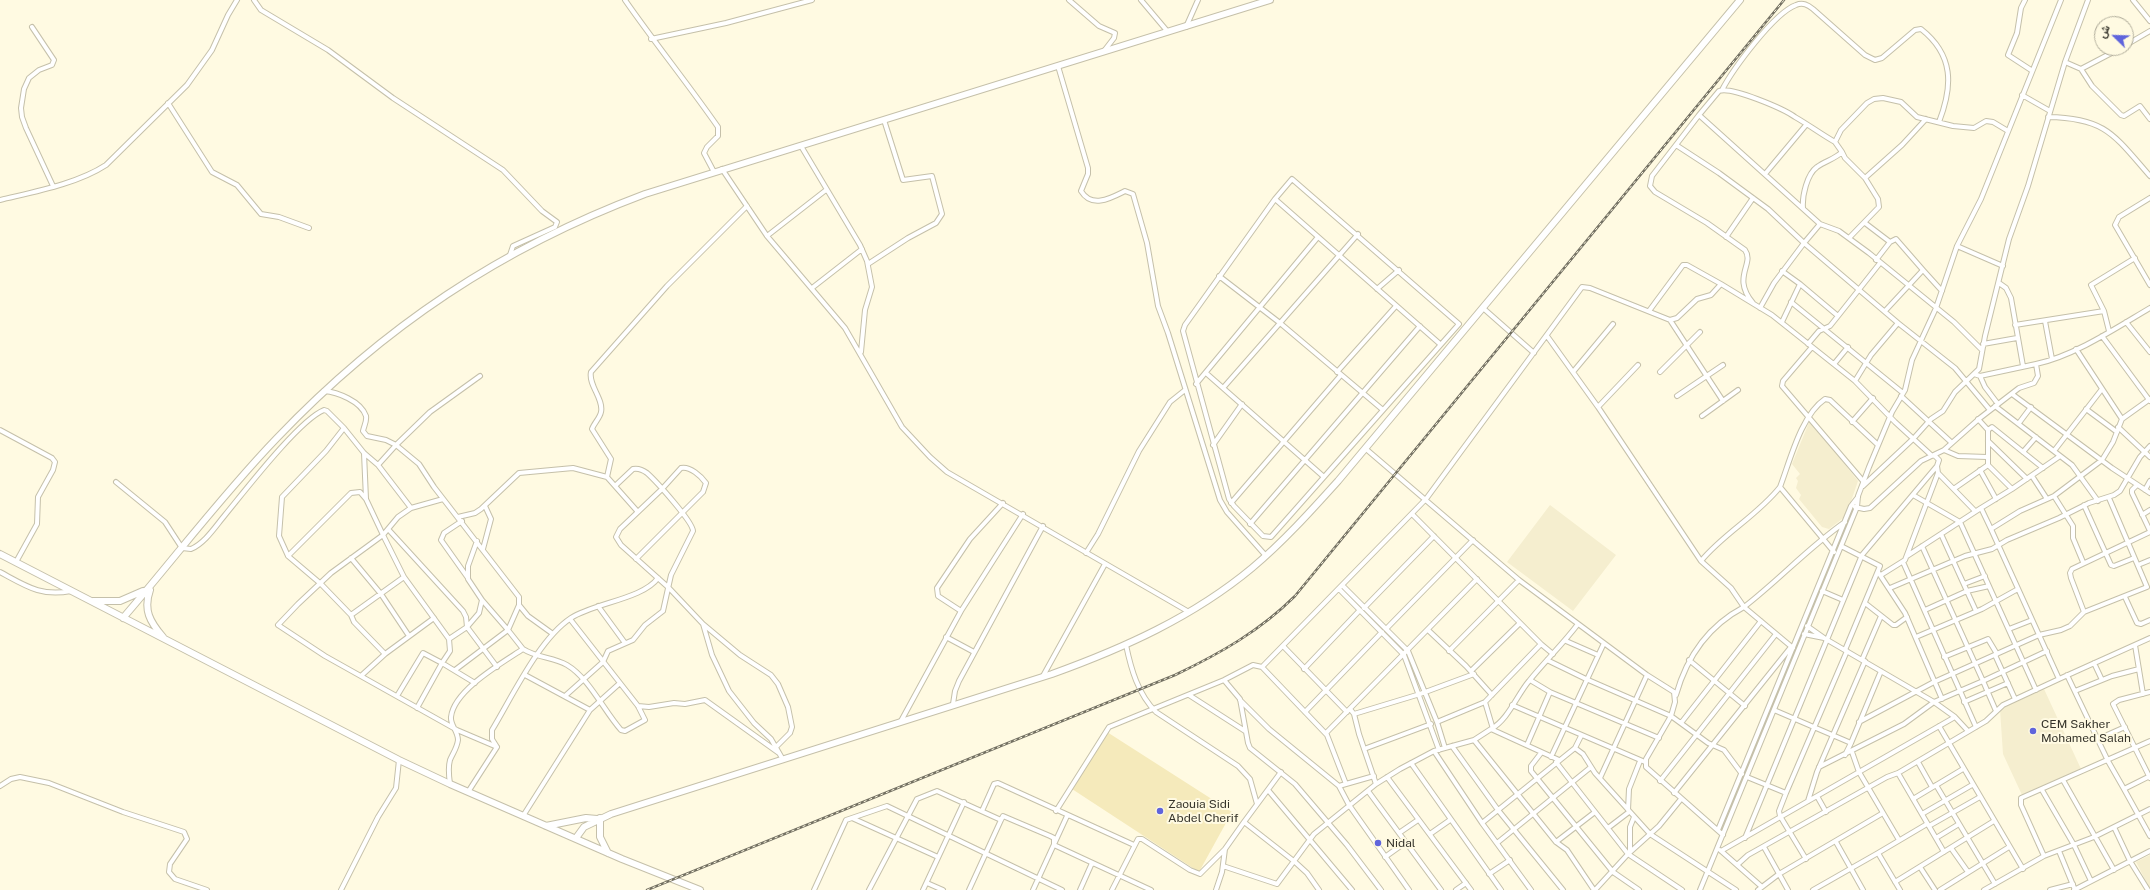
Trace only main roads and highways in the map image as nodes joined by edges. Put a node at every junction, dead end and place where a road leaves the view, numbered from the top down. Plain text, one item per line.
1 (1270, 0) edge
2 (1740, 0) edge
3 (0, 554) edge
4 (152, 585) junction
5 (90, 601) junction
6 (123, 618) junction
7 (167, 641) junction
8 (599, 819) junction
9 (546, 826) junction
10 (576, 838) junction
11 (609, 854) junction
12 (698, 890) edge

1 - 4 main road
2 - 8 main road
3 - 5 main road
4 - 5 main road
4 - 6 main road
4 - 7 main road
5 - 6 main road
6 - 7 main road
7 - 9 main road
8 - 9 main road
8 - 10 main road
8 - 11 main road
9 - 10 main road
10 - 11 main road
11 - 12 main road

